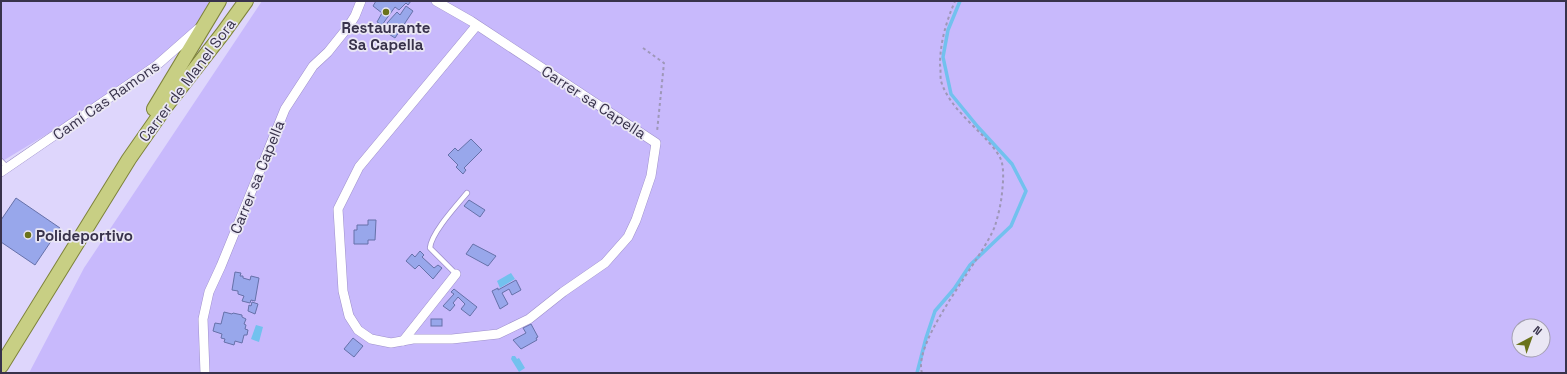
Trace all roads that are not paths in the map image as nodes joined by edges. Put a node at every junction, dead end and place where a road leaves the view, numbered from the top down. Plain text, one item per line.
1 (219, 1) edge
2 (246, 1) edge
3 (361, 1) edge
4 (436, 1) edge
5 (207, 21) junction
6 (476, 25) junction
7 (128, 159) junction
8 (1, 161) edge
9 (4, 170) edge
10 (467, 193) dead end
11 (456, 274) joint
12 (403, 341) junction
13 (1, 366) edge
14 (205, 373) edge

1 - 5 main road, Carrer de Manel Sora
2 - 7 main road, Carrer de Manel Sora
3 - 14 street, Carrer sa Capella
4 - 6 street, Carrer sa Capella
5 - 7 main road, Carrer de Manel Sora
5 - 9 street, Camí Cas Ramons
6 - 12 street, Carrer sa Capella
6 - 12 street, Carrer sa Capella
7 - 13 main road, Carrer de Manel Sora
8 - 9 lane
10 - 11 lane
11 - 12 street

